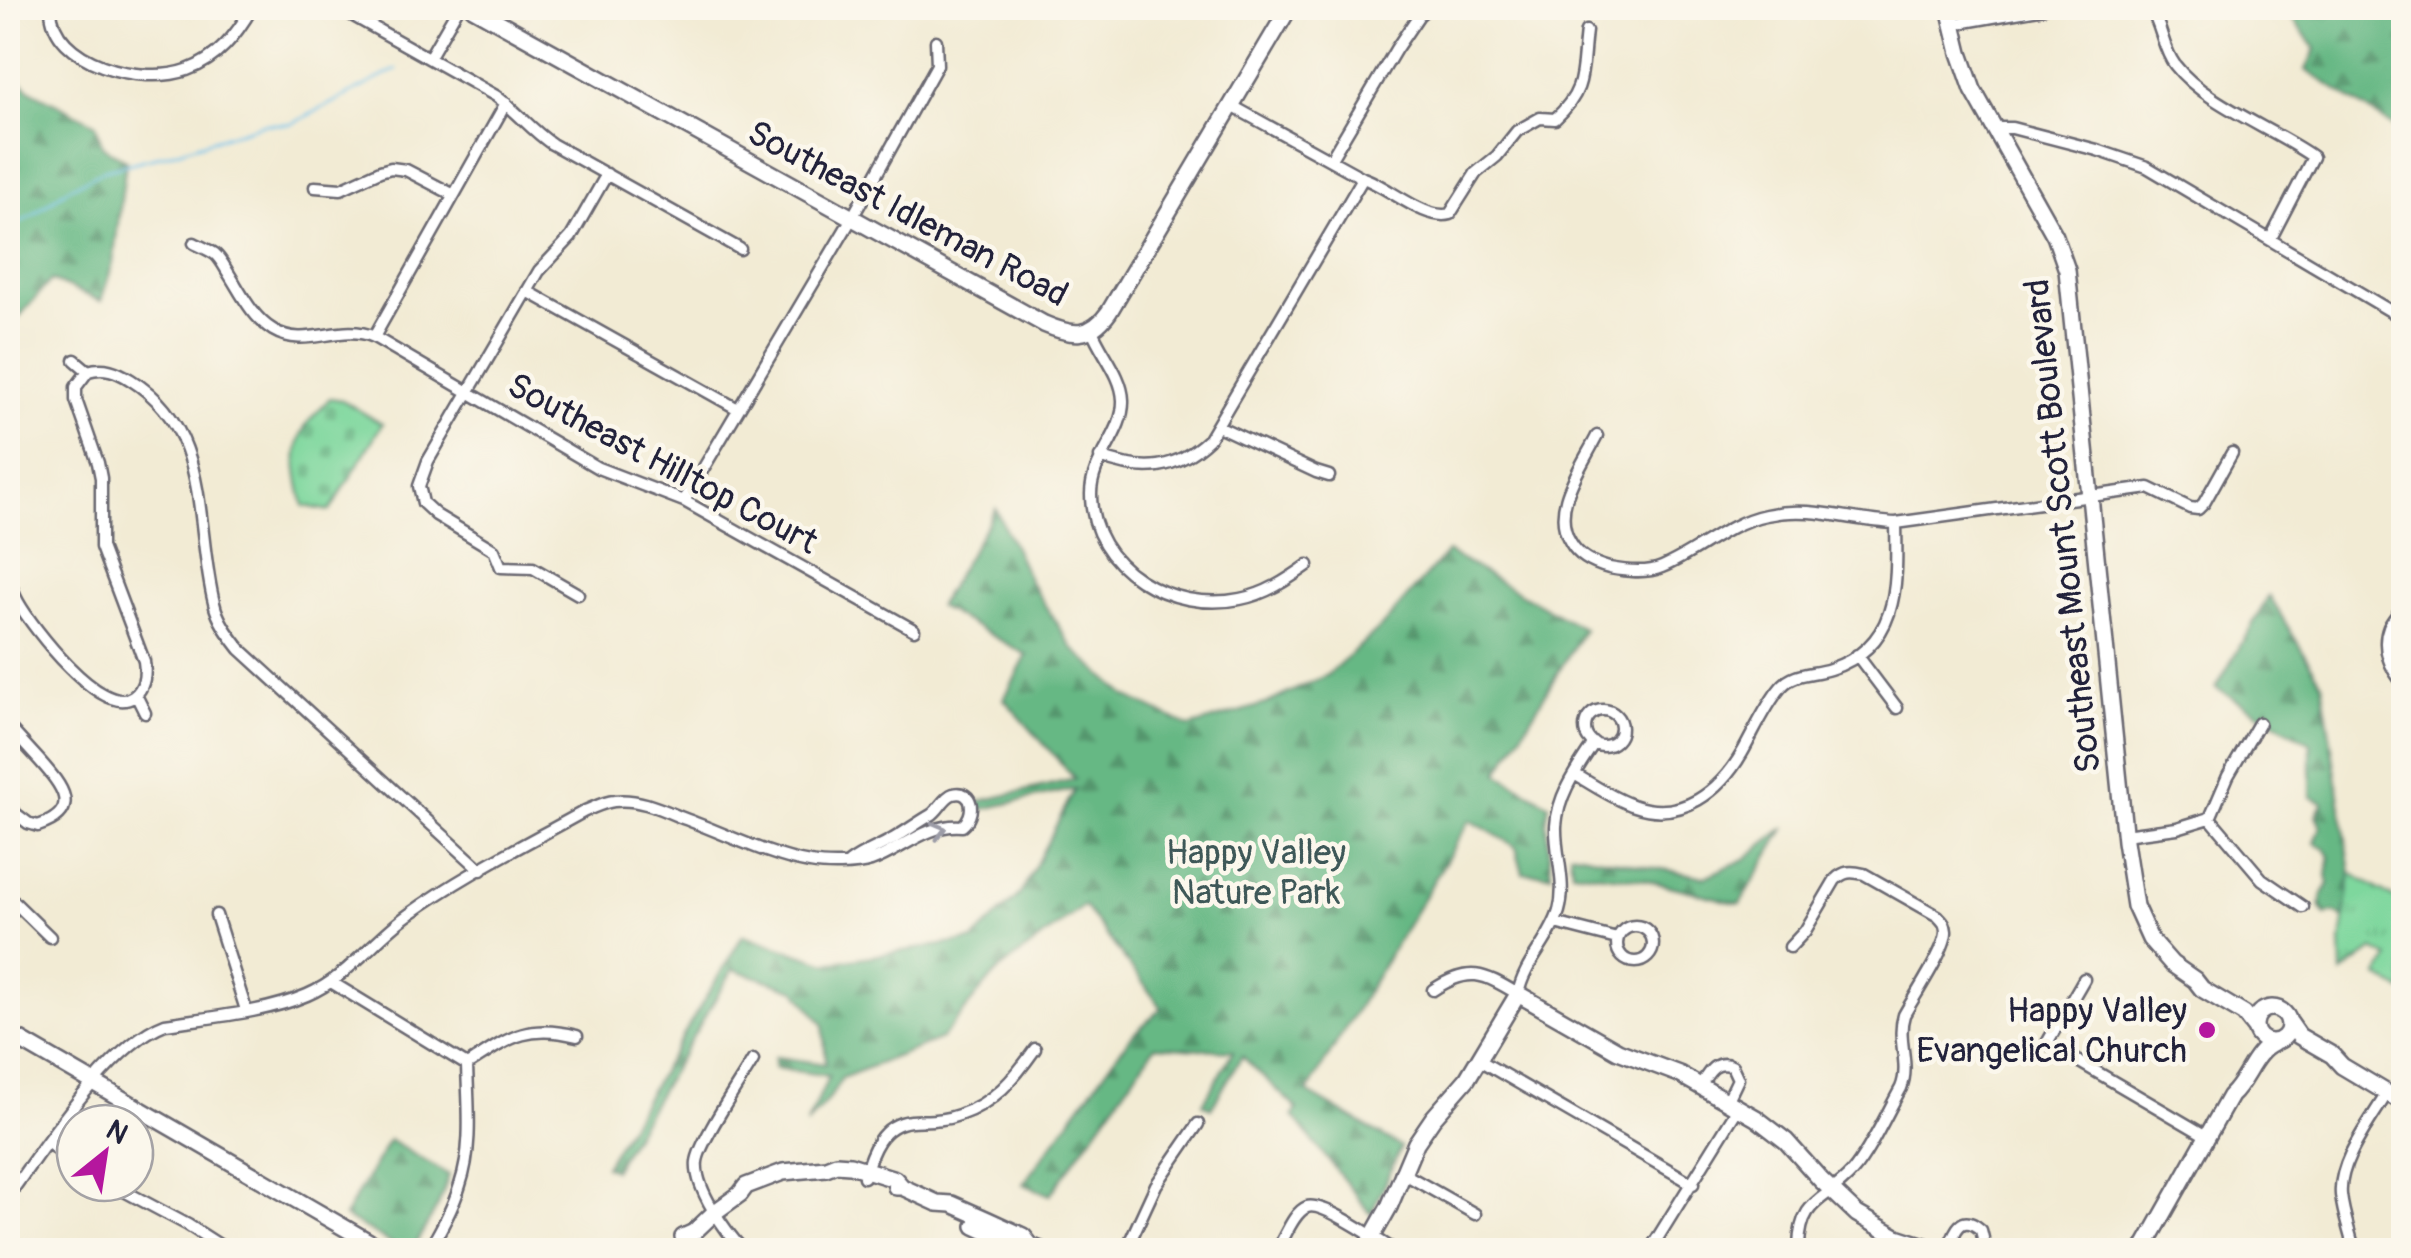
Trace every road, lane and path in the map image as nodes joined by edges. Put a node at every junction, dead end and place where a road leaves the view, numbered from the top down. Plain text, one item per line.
1 (51, 8) edge
2 (252, 8) edge
3 (339, 8) edge
4 (458, 8) edge
5 (473, 8) edge
6 (1289, 8) edge
7 (1428, 8) edge
8 (2044, 8) edge
9 (2150, 8) edge
10 (1951, 16) edge
11 (1586, 31) dead end
12 (936, 41) dead end
13 (429, 58) junction
14 (506, 103) junction
15 (1232, 106) junction
16 (1993, 128) junction
17 (1331, 158) junction
18 (607, 174) junction
19 (1363, 178) junction
20 (315, 188) dead end
21 (454, 195) junction
22 (852, 218) junction
23 (2270, 238) junction
24 (194, 243) dead end
25 (740, 248) dead end
26 (527, 291) junction
27 (2404, 318) edge
28 (1092, 330) junction
29 (374, 336) junction
30 (75, 360) dead end
31 (88, 371) junction
32 (468, 391) junction
33 (738, 409) junction
34 (1218, 426) junction
35 (1597, 436) dead end
36 (2232, 453) dead end
37 (1100, 457) junction
38 (1329, 476) dead end
39 (2090, 495) junction
40 (684, 501) junction
41 (1896, 523) junction
42 (1308, 566) dead end
43 (8, 572) edge
44 (578, 594) dead end
45 (2404, 605) edge
46 (914, 630) dead end
47 (1857, 655) junction
48 (2404, 684) edge
49 (136, 694) junction
50 (1896, 708) dead end
51 (145, 712) dead end
52 (2259, 723) dead end
53 (8, 726) edge
54 (1594, 742) dead end
55 (1574, 774) junction
56 (8, 808) edge
57 (55, 818) junction
58 (2210, 818) junction
59 (63, 832) dead end
60 (2124, 835) junction
61 (849, 863) junction
62 (481, 870) junction
63 (8, 896) edge
64 (2303, 907) dead end
65 (216, 915) dead end
66 (1554, 922) junction
67 (50, 937) dead end
68 (1617, 940) dead end
69 (1790, 947) dead end
70 (2084, 979) dead end
71 (2195, 980) junction
72 (331, 982) junction
73 (1433, 990) dead end
74 (1518, 994) junction
75 (2266, 1009) junction
76 (246, 1010) junction
77 (2290, 1023) junction
78 (2255, 1030) junction
79 (8, 1032) edge
80 (577, 1036) dead end
81 (2277, 1042) junction
82 (1035, 1049) dead end
83 (753, 1060) dead end
84 (1479, 1060) junction
85 (466, 1065) junction
86 (2342, 1066) junction
87 (94, 1083) junction
88 (1700, 1086) junction
89 (2387, 1093) junction
90 (2230, 1096) junction
91 (2404, 1102) edge
92 (1733, 1104) junction
93 (1198, 1124) dead end
94 (2208, 1136) junction
95 (47, 1142) junction
96 (55, 1148) edge
97 (1402, 1172) junction
98 (865, 1173) junction
99 (1692, 1184) junction
100 (1831, 1190) junction
101 (8, 1196) edge
102 (147, 1203) edge
103 (713, 1207) junction
104 (1475, 1214) dead end
105 (1370, 1244) edge
106 (1279, 1246) dead end
107 (1799, 1247) dead end
108 (1036, 1248) edge
109 (226, 1250) edge
110 (383, 1250) edge
111 (429, 1250) edge
112 (671, 1250) edge
113 (743, 1250) edge
114 (1126, 1250) edge
115 (1357, 1250) edge
116 (1394, 1250) edge
117 (1650, 1250) edge
118 (1937, 1250) edge
119 (1948, 1250) edge
120 (1980, 1250) edge
121 (2143, 1250) edge
122 (2354, 1250) edge

1 - 2 street
3 - 13 street
4 - 13 street
5 - 22 main road, Southeast Idleman Road
6 - 15 main road, Southeast Idleman Road
7 - 17 street
8 - 10 street
9 - 23 street
10 - 16 main road, Southeast Mount Scott Boulevard
11 - 19 street
12 - 22 street
13 - 14 street
14 - 18 street
14 - 21 street
15 - 17 street
15 - 28 main road, Southeast Idleman Road
16 - 23 street
16 - 39 main road, Southeast Mount Scott Boulevard
17 - 19 street
18 - 25 street
18 - 26 street
19 - 34 street
20 - 21 street
21 - 29 street
22 - 28 main road, Southeast Idleman Road
22 - 33 street
23 - 27 street
24 - 29 street, Southeast Hilltop Court
26 - 32 street
26 - 33 street
28 - 37 street
29 - 32 street, Southeast Hilltop Court
30 - 31 street
31 - 49 street
31 - 62 street
32 - 40 street, Southeast Hilltop Court
32 - 44 street
33 - 40 street
34 - 37 street
34 - 38 street
35 - 41 street
36 - 39 street
37 - 42 street
39 - 41 street
39 - 60 main road, Southeast Mount Scott Boulevard
40 - 46 street, Southeast Hilltop Court
41 - 47 street
43 - 49 street
45 - 48 street
47 - 50 street
47 - 55 street
49 - 51 street
52 - 58 street
53 - 57 street
54 - 55 street
55 - 66 street
56 - 57 street
57 - 59 street
58 - 60 street
58 - 64 street
60 - 71 main road, Southeast Mount Scott Boulevard
61 -> 61 street
61 - 62 street
62 - 72 street
63 - 67 street
65 - 76 street
66 - 68 street
66 - 74 street
69 - 100 street
70 - 94 street
71 - 75 main road, Southeast Mount Scott Boulevard
71 - 78 main road, Southeast Mount Scott Boulevard
72 - 76 street
72 - 85 street
73 - 74 street
74 - 84 main road
74 - 88 main road
75 - 77 main road
75 - 78 main road
76 - 87 street
77 - 81 main road
77 - 86 main road
78 - 81 main road
78 - 90 main road
79 - 87 main road
80 - 85 street
81 - 86 main road
81 - 90 main road
82 - 98 street
83 - 103 street
84 - 97 main road
84 - 99 street
85 - 111 street
86 - 89 main road
87 - 95 street
87 - 110 main road
88 - 92 main road
88 - 92 street
89 - 91 main road
89 - 122 street
90 - 94 main road
92 - 99 street
92 - 100 main road
93 - 114 street
94 - 121 main road
95 - 96 street
95 - 101 street
97 - 104 street
97 - 105 main road
98 - 103 main road
98 - 108 main road
99 - 117 street
100 - 107 street
100 - 118 main road
102 - 109 street
103 - 112 main road
103 - 113 street
105 - 106 street
105 - 115 main road
105 - 116 street
119 - 120 street

